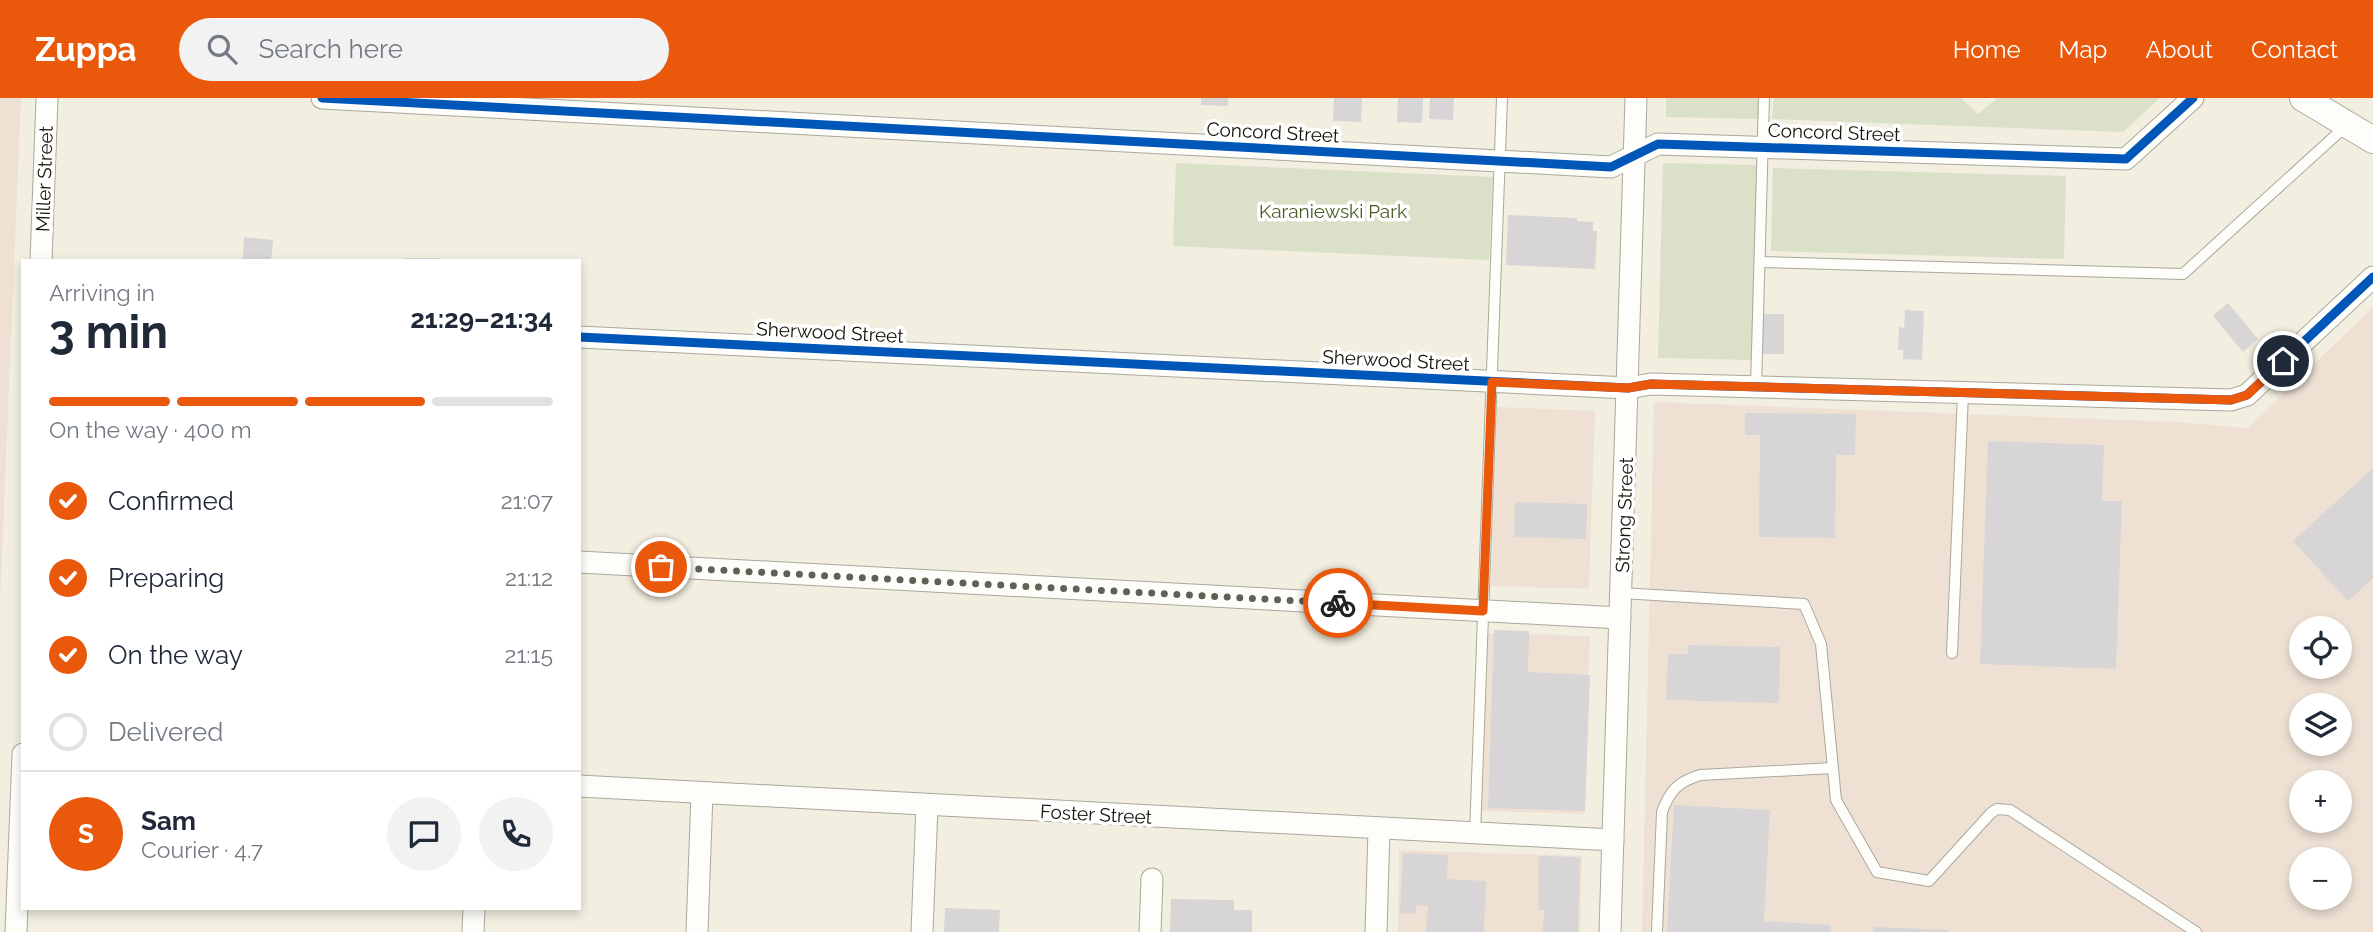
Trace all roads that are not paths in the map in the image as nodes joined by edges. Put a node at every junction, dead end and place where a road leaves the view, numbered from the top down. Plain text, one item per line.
1 (47, 98) edge
2 (322, 98) edge
3 (1503, 98) edge
4 (1636, 98) edge
5 (1765, 98) edge
6 (2193, 98) edge
7 (2303, 98) edge
8 (2347, 125) junction
9 (2373, 140) edge
10 (1763, 148) junction
11 (1635, 156) junction
12 (1501, 162) junction
13 (41, 259) edge
14 (1760, 262) junction
15 (2373, 277) edge
16 (581, 337) edge
17 (1492, 382) junction
18 (1756, 387) junction
19 (1628, 388) junction
20 (1964, 393) junction
21 (581, 562) edge
22 (1621, 593) junction
23 (1483, 611) junction
24 (1620, 618) junction
25 (1952, 653) dead end
26 (1833, 768) junction
27 (581, 786) edge
28 (702, 793) junction
29 (927, 806) junction
30 (1380, 829) junction
31 (1475, 834) junction
32 (1613, 840) junction
33 (21, 847) edge
34 (1152, 878) dead end
35 (474, 910) edge
36 (16, 932) edge
37 (473, 932) edge
38 (697, 932) edge
39 (922, 932) edge
40 (1150, 932) edge
41 (1376, 932) edge
42 (1610, 932) edge
43 (1657, 932) edge
44 (2196, 932) edge

1 - 13 street, Miller Street
2 - 12 street, Concord Street
3 - 12 lane
4 - 11 street, Strong Street
5 - 10 lane
6 - 10 street, Concord Street
7 - 8 street
8 - 9 street
8 - 14 lane
10 - 11 street, Concord Street
10 - 14 lane
11 - 12 street, Concord Street
11 - 19 street, Strong Street
12 - 17 lane
14 - 18 lane
15 - 20 street, Sherwood Street
16 - 17 street, Sherwood Street
17 - 19 street, Sherwood Street
17 - 23 lane
18 - 19 street, Sherwood Street
18 - 20 street, Sherwood Street
19 - 22 street, Strong Street
20 - 25 lane
21 - 23 street
22 - 24 street, Strong Street
22 - 26 lane
23 - 24 street
23 - 31 lane
24 - 32 street, Strong Street
26 - 43 lane
26 - 44 lane
27 - 28 street, Foster Street
28 - 29 street, Foster Street
28 - 38 street
29 - 30 street, Foster Street
29 - 39 street
30 - 31 street, Foster Street
30 - 41 street
31 - 32 street, Foster Street
32 - 42 street, Strong Street
33 - 36 street
34 - 40 street
35 - 37 street

